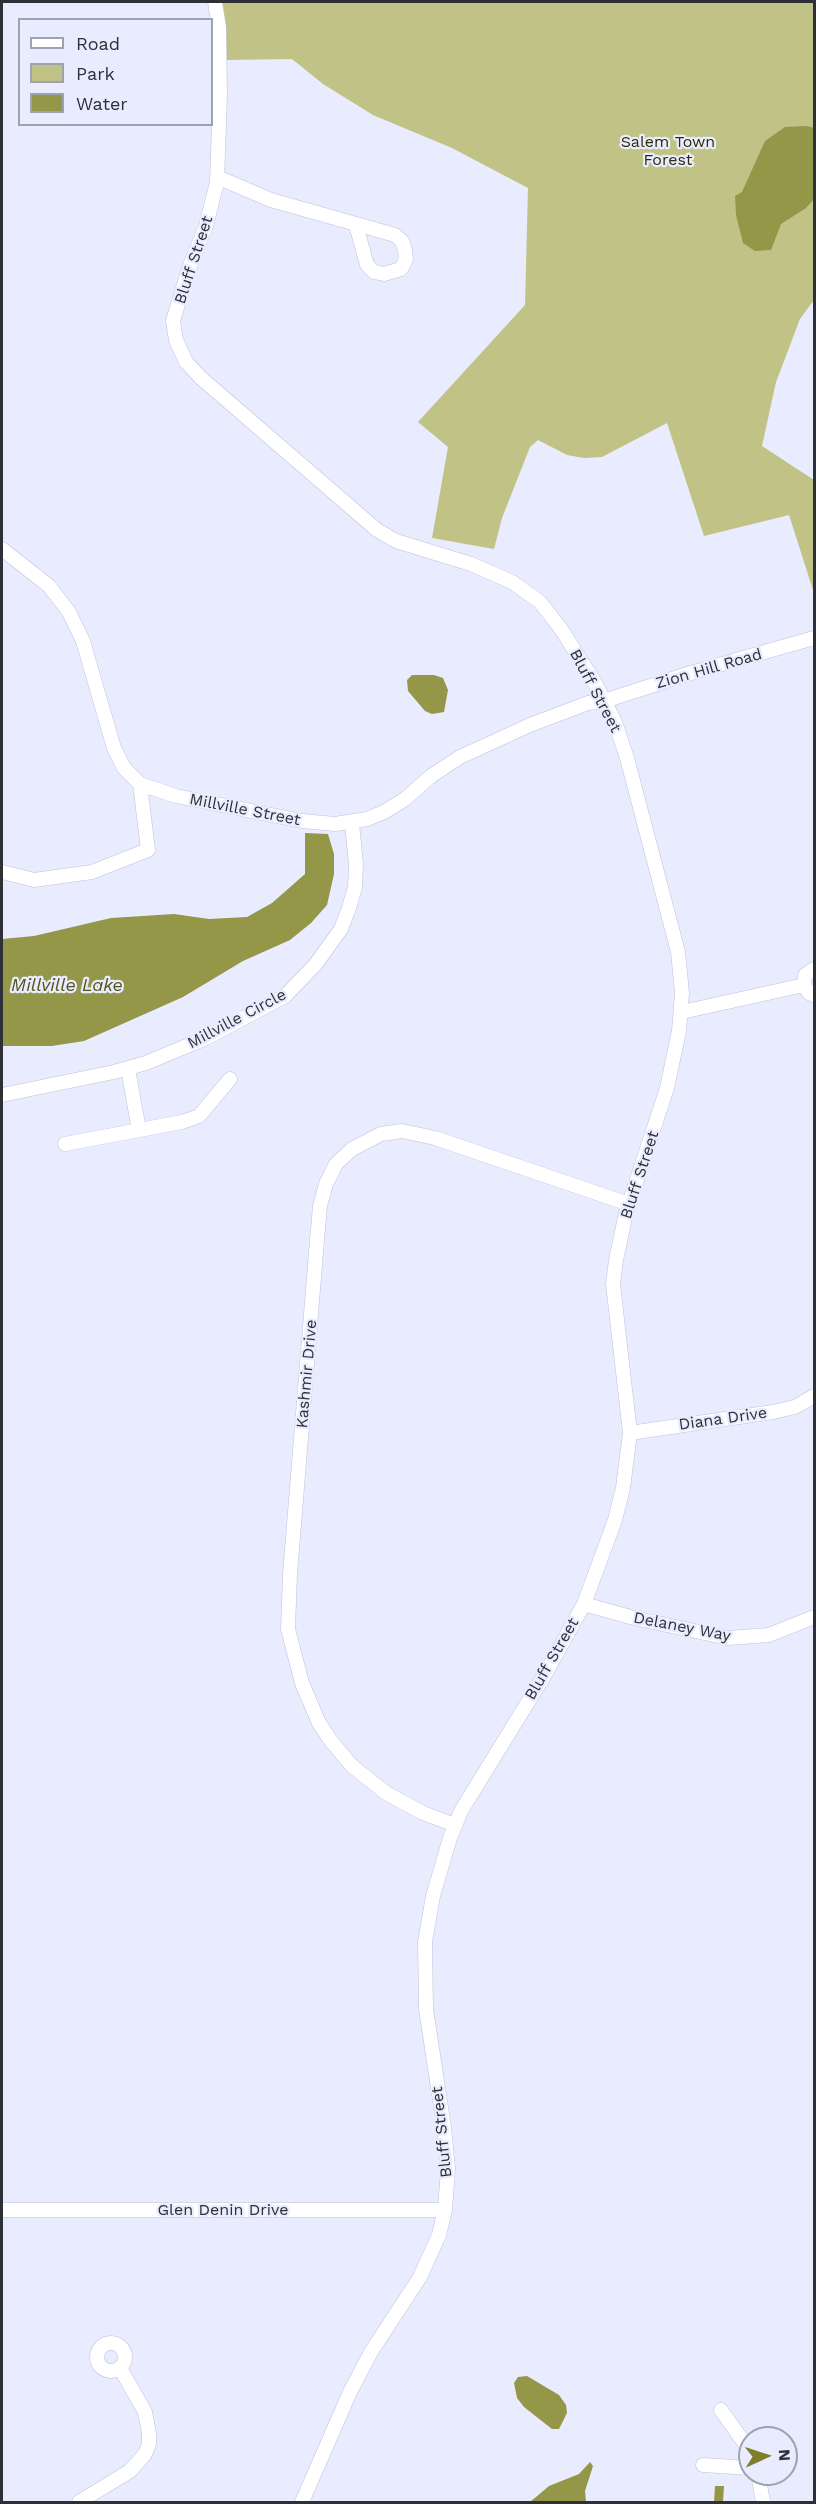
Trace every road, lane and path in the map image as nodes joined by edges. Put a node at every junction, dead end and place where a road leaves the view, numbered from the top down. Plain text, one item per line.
1 (215, 2) edge
2 (217, 177) junction
3 (356, 225) dead end
4 (2, 549) edge
5 (814, 638) edge
6 (604, 700) junction
7 (140, 784) junction
8 (352, 823) junction
9 (2, 872) edge
10 (814, 969) edge
11 (804, 985) junction
12 (814, 995) edge
13 (682, 1012) junction
14 (128, 1069) junction
15 (230, 1079) dead end
16 (2, 1095) edge
17 (139, 1130) junction
18 (65, 1144) dead end
19 (629, 1204) junction
20 (814, 1396) edge
21 (630, 1433) junction
22 (584, 1604) junction
23 (814, 1617) edge
24 (455, 1825) junction
25 (2, 2210) edge
26 (445, 2210) junction
27 (120, 2368) dead end
28 (721, 2410) dead end
29 (738, 2434) edge
30 (704, 2465) dead end
31 (738, 2467) edge
32 (760, 2486) edge
33 (79, 2502) edge
34 (302, 2502) edge
35 (763, 2502) edge

1 - 2 street, Bluff Street
2 - 3 street
2 - 6 street, Bluff Street
4 - 7 street
5 - 6 street, Zion Hill Road
6 - 8 street, Millville Street
6 - 13 street, Bluff Street
7 - 8 street, Millville Street
7 - 9 street
8 - 14 street, Millville Circle
10 - 11 street
11 - 12 street
11 - 13 street
13 - 19 street, Bluff Street
14 - 16 street, Millville Circle
14 - 17 street
15 - 17 street
17 - 18 street
19 - 21 street, Bluff Street
19 - 24 street, Kashmir Drive
20 - 21 street, Diana Drive
21 - 22 street, Bluff Street
22 - 23 street, Delaney Way
22 - 24 street, Bluff Street
24 - 26 street, Bluff Street
25 - 26 street, Glen Denin Drive
26 - 34 street, Bluff Street
27 - 33 street
28 - 29 street
30 - 31 street
32 - 35 street

